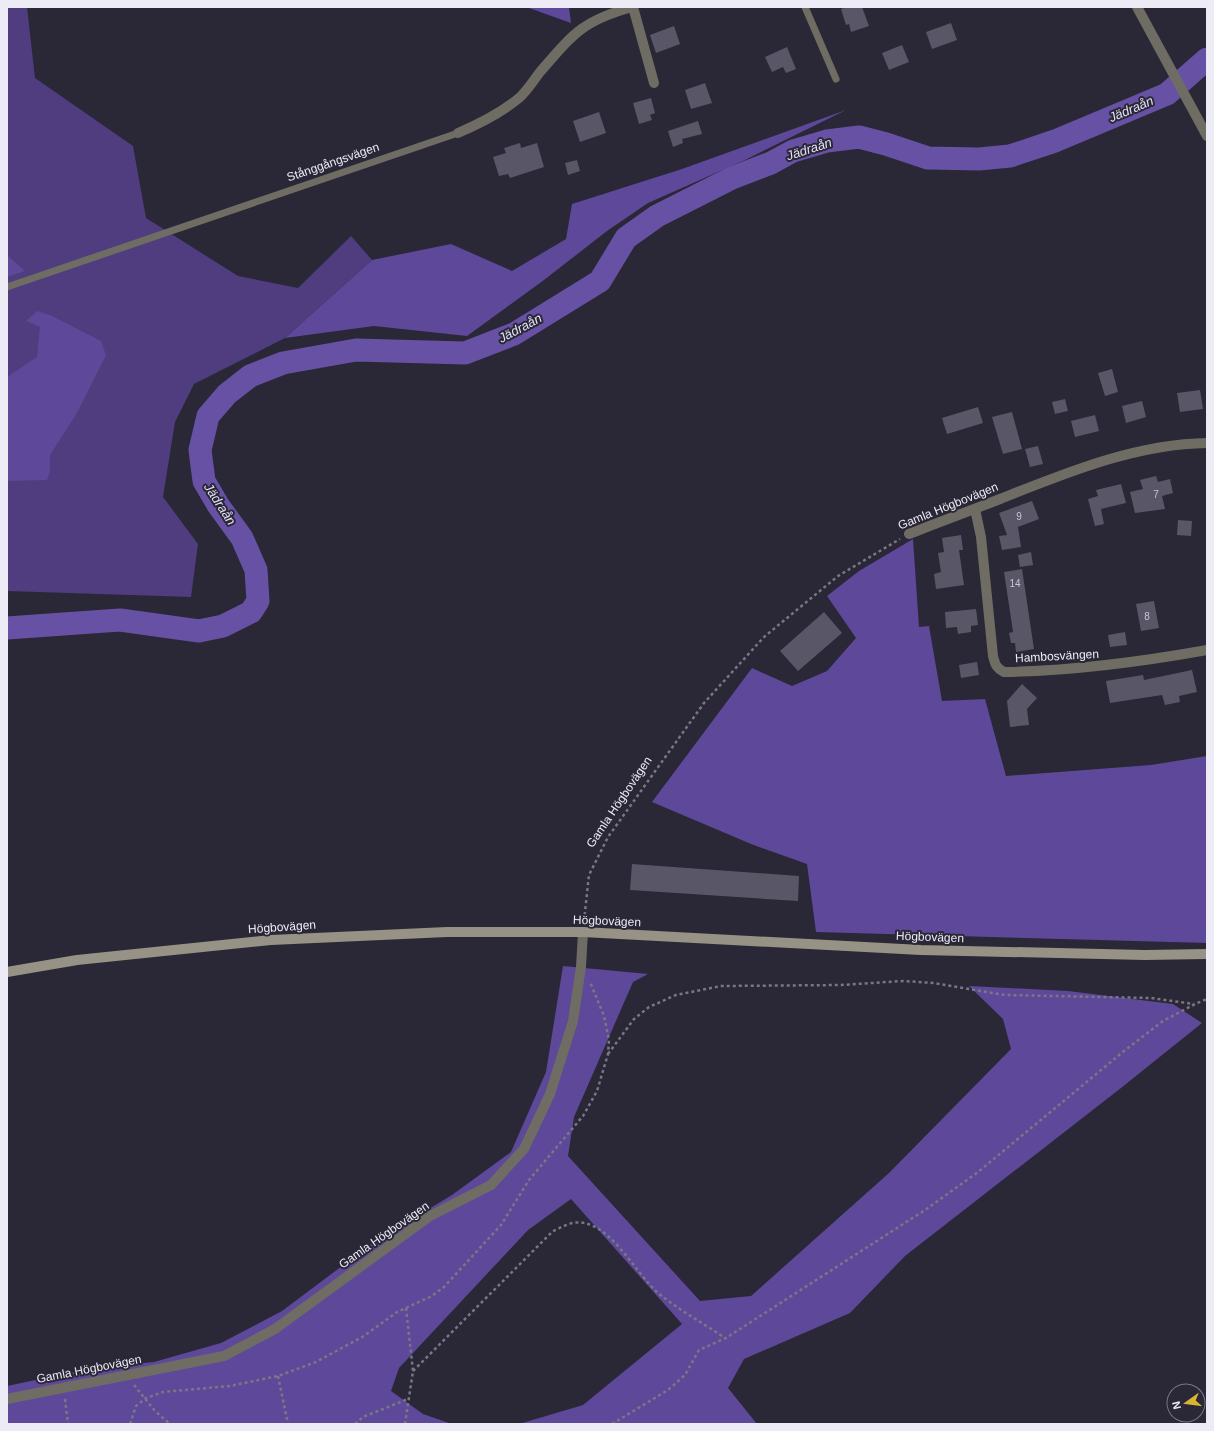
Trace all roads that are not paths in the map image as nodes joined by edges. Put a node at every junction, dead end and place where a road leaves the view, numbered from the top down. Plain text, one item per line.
1 (633, 7) edge
2 (806, 7) edge
3 (1136, 7) edge
4 (836, 79) dead end
5 (654, 83) dead end
6 (458, 133) joint
7 (1207, 136) edge
8 (7, 287) edge
9 (1207, 443) edge
10 (975, 509) junction
11 (909, 534) road end
12 (1207, 650) edge
13 (583, 932) junction
14 (1207, 954) edge
15 (7, 972) edge
16 (7, 1399) edge

1 - 5 street, Stånggångsvägen
1 - 6 street, Stånggångsvägen
2 - 4 lane
3 - 7 street
6 - 8 lane, Stånggångsvägen
9 - 10 street, Gamla Högbovägen
10 - 11 street, Gamla Högbovägen
10 - 12 street, Hambosvängen
13 - 14 main road, Högbovägen
13 - 15 main road, Högbovägen
13 - 16 street, Gamla Högbovägen

